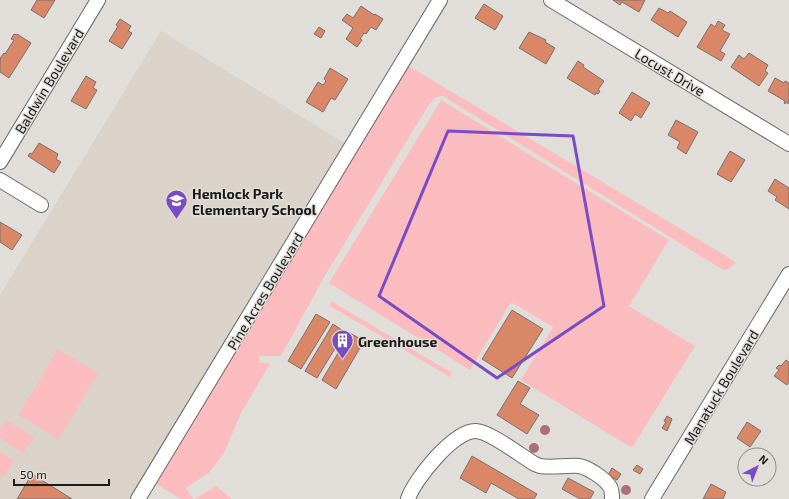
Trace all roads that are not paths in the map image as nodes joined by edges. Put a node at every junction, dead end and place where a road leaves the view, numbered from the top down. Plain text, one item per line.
1 (98, 0) edge
2 (440, 0) edge
3 (551, 0) edge
4 (789, 144) edge
5 (0, 162) edge
6 (0, 180) edge
7 (41, 205) dead end
8 (789, 274) edge
9 (138, 499) edge
10 (408, 499) edge
11 (612, 499) edge
12 (652, 499) edge

1 - 5 street, Baldwin Boulevard
2 - 9 street, Pine Acres Boulevard
3 - 4 street, Locust Drive
6 - 7 street
8 - 12 street, Manatuck Boulevard
10 - 11 street

